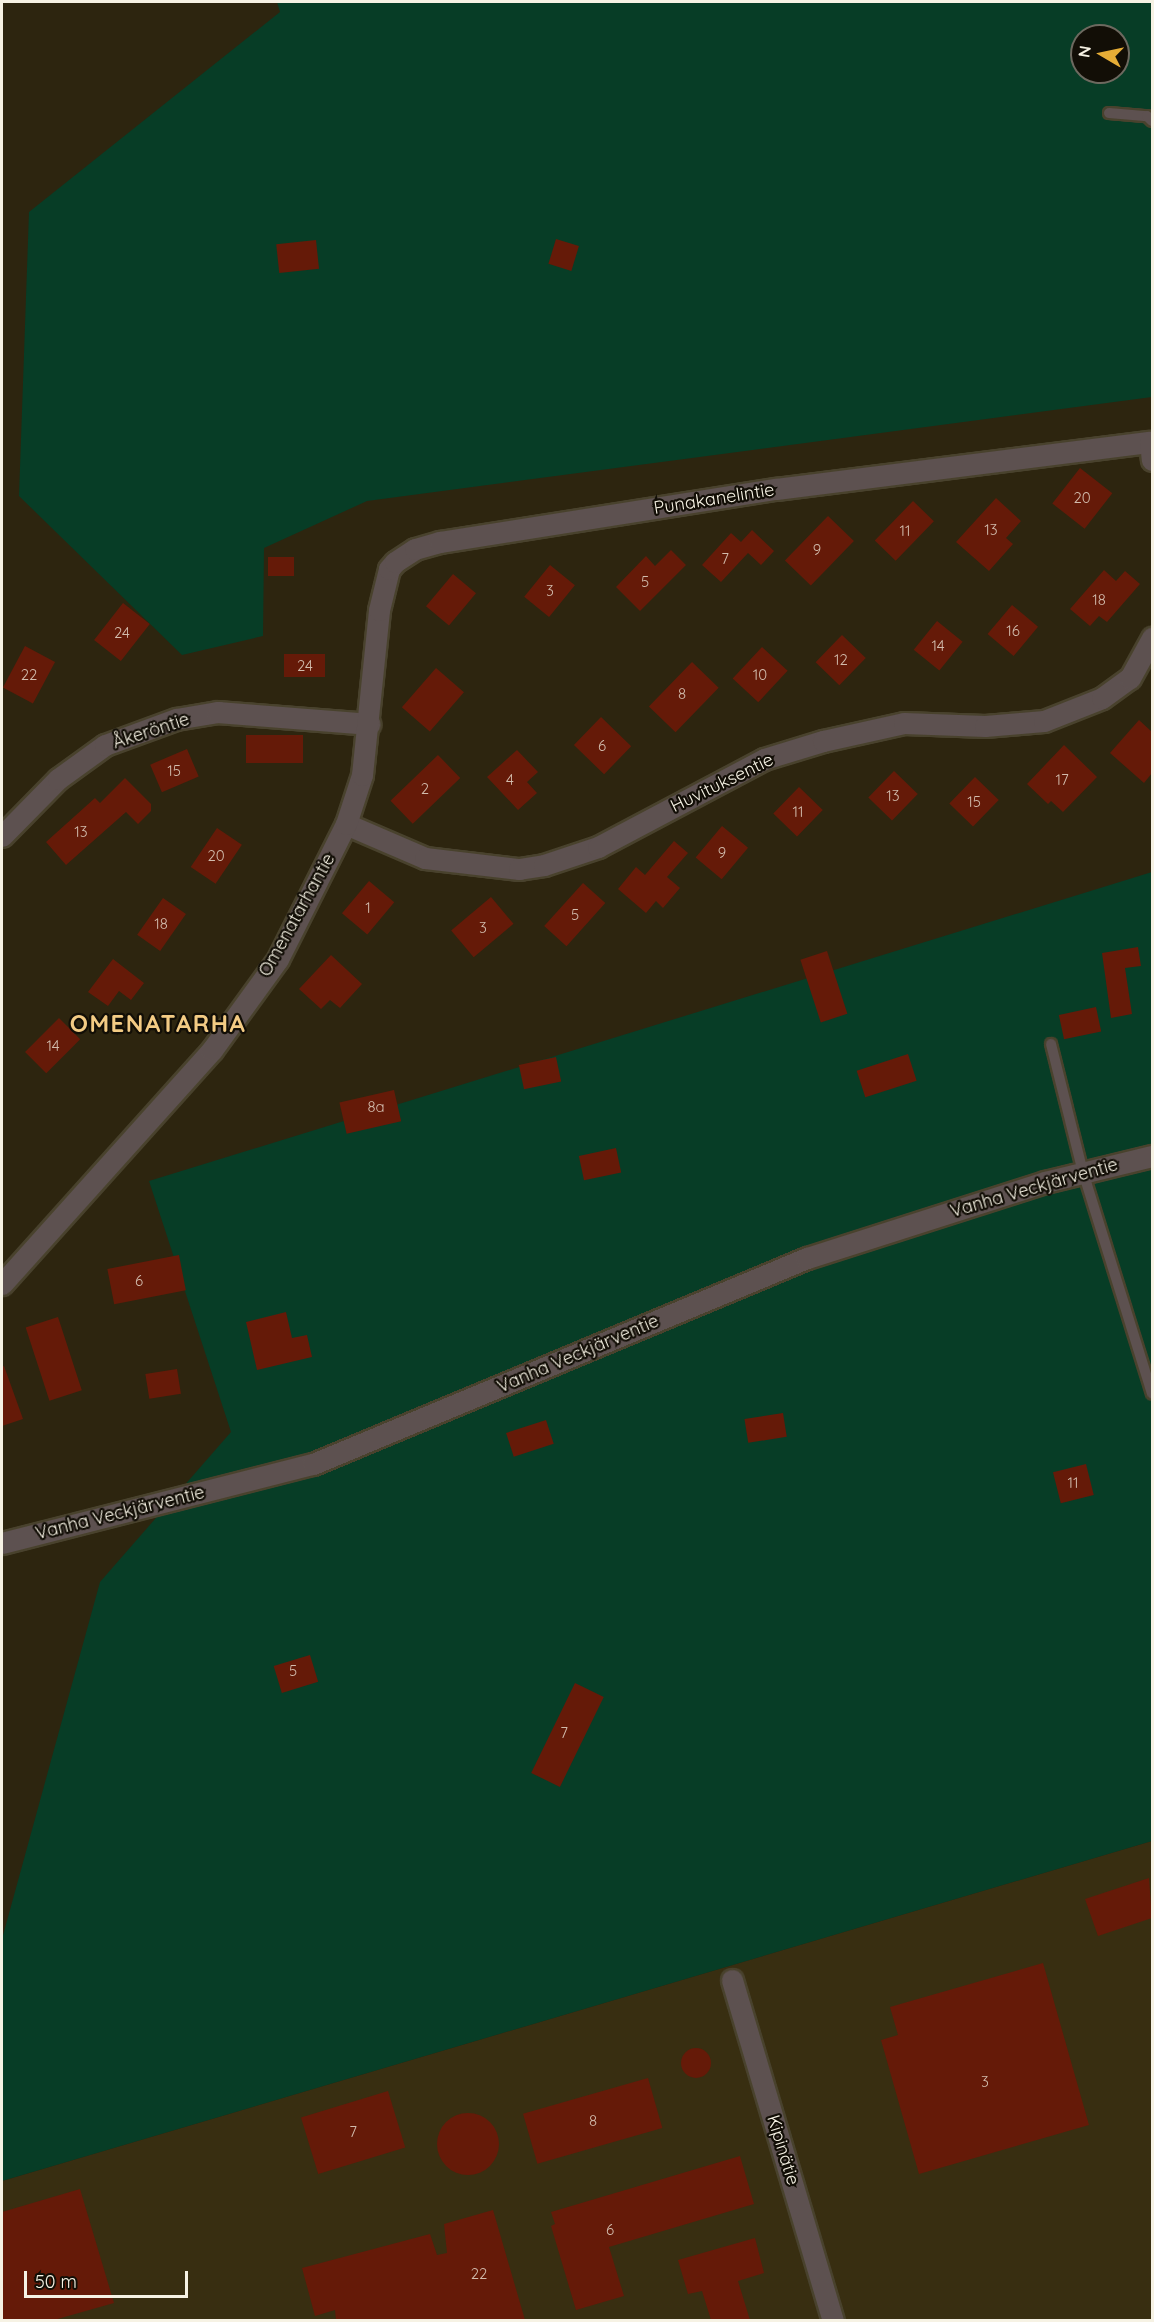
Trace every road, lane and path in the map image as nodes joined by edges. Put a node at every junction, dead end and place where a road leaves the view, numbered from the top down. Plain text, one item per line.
1 (1109, 113) dead end
2 (1152, 121) edge
3 (1151, 451) edge
4 (1152, 638) edge
5 (375, 672) joint
6 (370, 724) junction
7 (346, 824) junction
8 (2, 836) edge
9 (1051, 1044) dead end
10 (1152, 1156) edge
11 (1083, 1172) junction
12 (2, 1284) edge
13 (1152, 1393) edge
14 (2, 1542) edge
15 (732, 1980) dead end
16 (833, 2320) edge

1 - 2 lane
3 - 5 street, Punakanelintie
4 - 7 street, Huvituksentie
5 - 6 street, Omenatarhantie
6 - 7 street, Omenatarhantie
6 - 8 street, Åkeröntie
7 - 12 street, Omenatarhantie
9 - 11 lane
10 - 11 street, Vanha Veckjärventie
11 - 13 lane
11 - 14 street, Vanha Veckjärventie
15 - 16 street, Kipinätie

